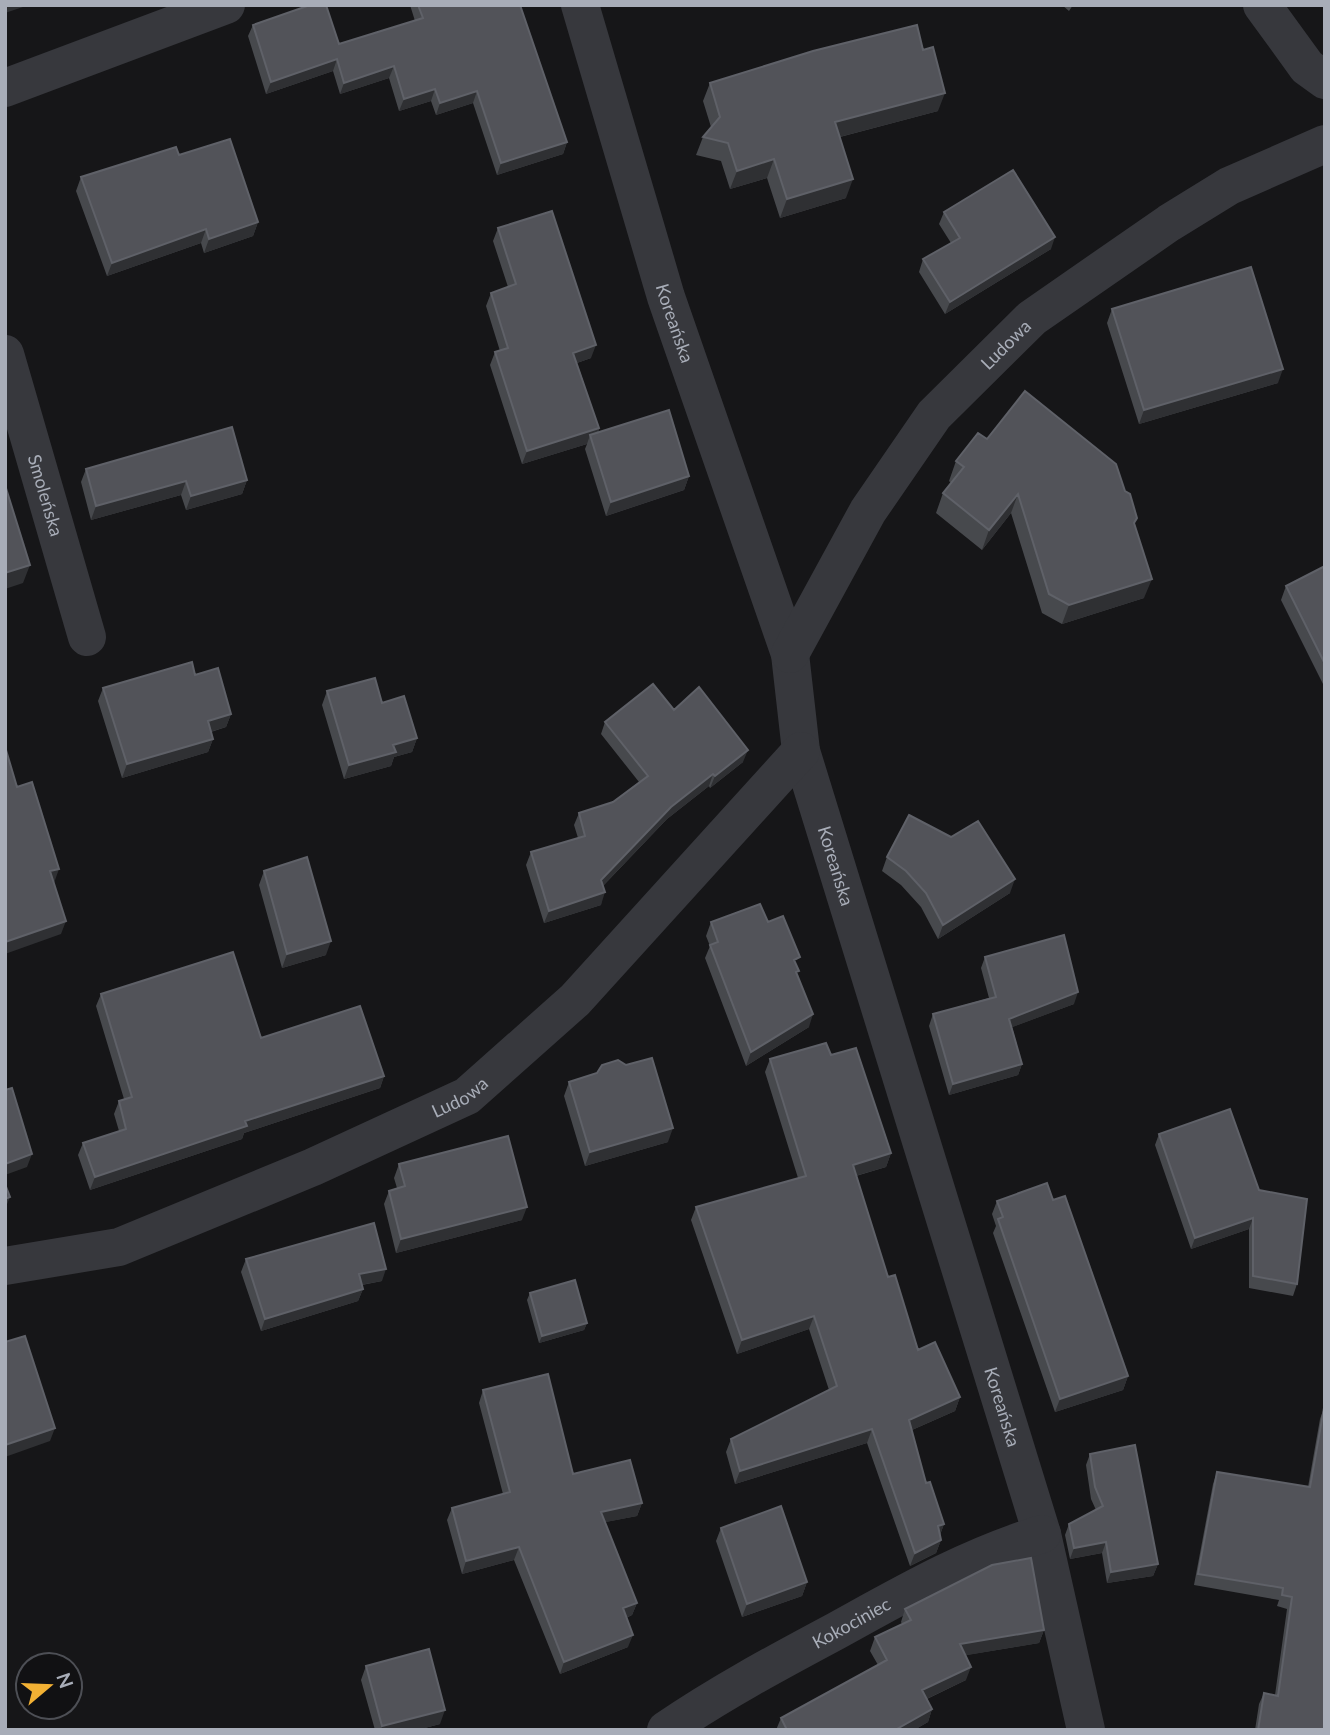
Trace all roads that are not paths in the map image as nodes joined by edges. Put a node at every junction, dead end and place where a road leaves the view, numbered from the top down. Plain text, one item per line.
1 (226, 5) edge
2 (580, 5) edge
3 (1262, 5) edge
4 (1325, 80) edge
5 (5, 88) edge
6 (1325, 144) edge
7 (5, 354) edge
8 (87, 637) dead end
9 (790, 654) junction
10 (801, 751) junction
11 (5, 1266) edge
12 (1042, 1534) junction
13 (666, 1730) edge
14 (1086, 1730) edge

1 - 5 street
2 - 9 street, Koreańska
3 - 4 street
6 - 9 street, Ludowa
7 - 8 street, Smoleńska
9 - 10 street, Koreańska
10 - 11 street, Ludowa
10 - 12 street, Koreańska
12 - 13 street, Kokociniec
12 - 14 street, Koreańska

